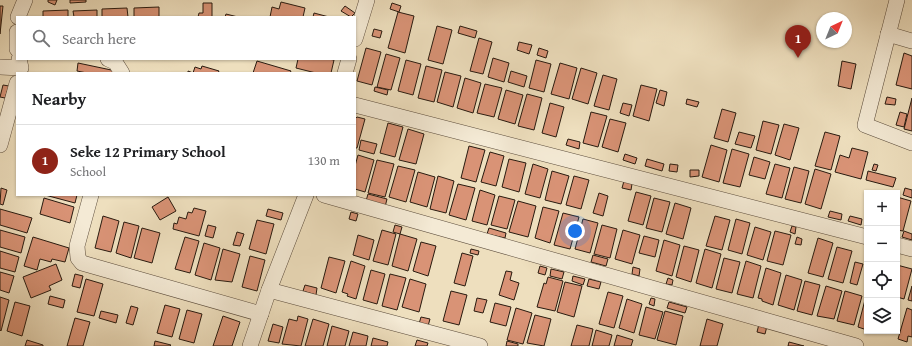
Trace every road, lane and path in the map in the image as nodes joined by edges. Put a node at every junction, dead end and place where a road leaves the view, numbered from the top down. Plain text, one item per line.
1 (25, 0) edge
2 (366, 0) edge
3 (897, 0) edge
4 (18, 16) edge
5 (888, 34) junction
6 (356, 35) edge
7 (912, 41) edge
8 (111, 60) edge
9 (349, 60) edge
10 (0, 67) edge
11 (20, 67) edge
12 (121, 72) edge
13 (345, 72) edge
14 (16, 87) edge
15 (356, 105) edge
16 (912, 143) edge
17 (0, 145) edge
18 (91, 196) edge
19 (306, 196) edge
20 (328, 196) edge
21 (864, 236) edge
22 (900, 246) edge
23 (912, 249) edge
24 (269, 290) junction
25 (261, 314) junction
26 (250, 346) edge
27 (480, 346) edge
28 (856, 346) edge

1 - 4 street
2 - 6 street
3 - 5 street
5 - 7 street
5 - 16 street
8 - 12 street
9 - 13 street
10 - 11 street
14 - 17 street
15 - 21 street
18 - 25 street
19 - 24 street
20 - 28 street
22 - 23 street
24 - 25 street
24 - 27 street
25 - 26 street

